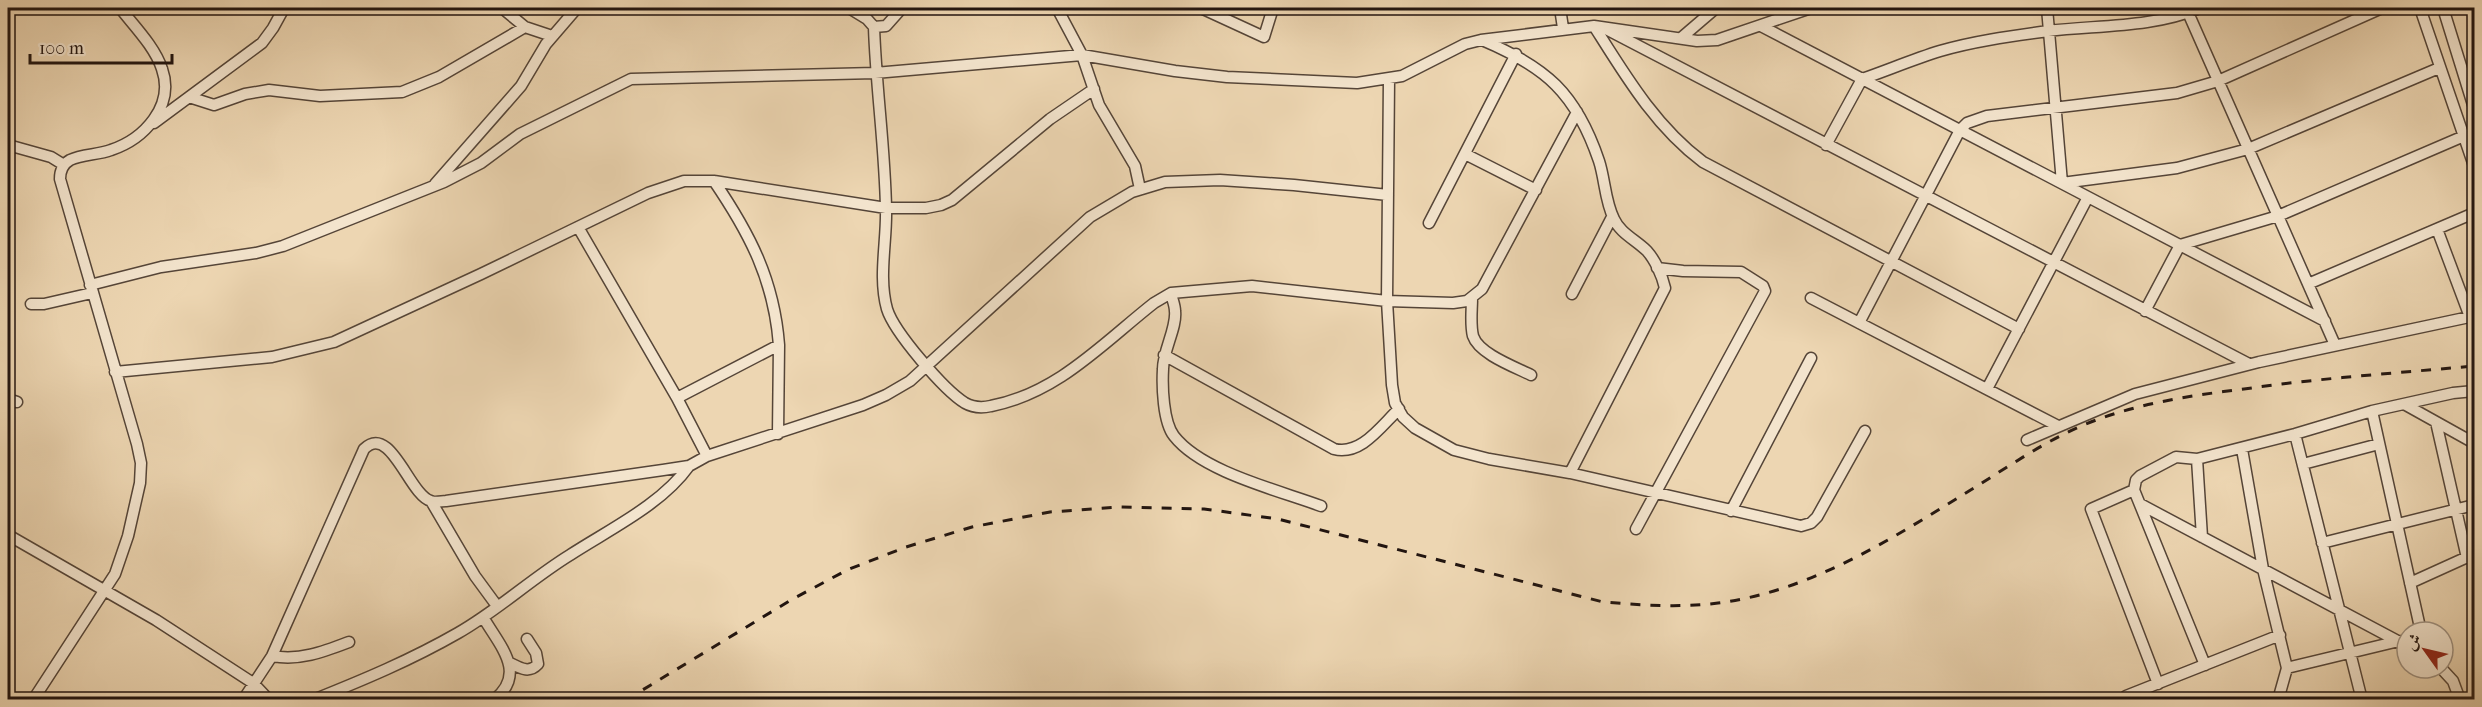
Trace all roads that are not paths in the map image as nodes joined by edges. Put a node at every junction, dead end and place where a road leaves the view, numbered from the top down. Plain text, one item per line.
1 (120, 8) edge
2 (284, 8) edge
3 (502, 8) edge
4 (577, 8) edge
5 (849, 8) edge
6 (902, 8) edge
7 (1057, 8) edge
8 (1201, 8) edge
9 (1273, 8) edge
10 (1560, 8) edge
11 (1716, 8) edge
12 (1811, 8) edge
13 (2047, 8) edge
14 (2200, 8) edge
15 (2382, 8) edge
16 (2420, 8) edge
17 (2443, 8) edge
18 (2187, 10) edge
19 (1598, 26) junction
20 (1761, 26) junction
21 (525, 27) junction
22 (874, 27) junction
23 (1563, 28) junction
24 (2049, 31) junction
25 (552, 36) junction
26 (1682, 38) junction
27 (1482, 40) junction
28 (1516, 54) junction
29 (1082, 55) junction
30 (2439, 68) junction
31 (875, 73) junction
32 (1389, 79) junction
33 (1862, 79) junction
34 (2218, 81) junction
35 (1094, 89) junction
36 (189, 97) junction
37 (2055, 108) junction
38 (2475, 108) edge
39 (1576, 112) junction
40 (150, 126) junction
41 (1960, 130) junction
42 (2464, 136) junction
43 (8, 145) edge
44 (1826, 145) junction
45 (2248, 149) junction
46 (1465, 154) junction
47 (64, 165) junction
48 (2475, 166) edge
49 (714, 181) junction
50 (2062, 183) junction
51 (432, 187) junction
52 (1140, 189) junction
53 (1536, 189) junction
54 (1388, 195) junction
55 (1925, 197) junction
56 (2088, 197) junction
57 (886, 208) junction
58 (2475, 213) edge
59 (2278, 216) junction
60 (1612, 217) junction
61 (1429, 224) dead end
62 (578, 227) junction
63 (2437, 229) junction
64 (2180, 245) junction
65 (1891, 262) junction
66 (2053, 263) junction
67 (1657, 268) junction
68 (2308, 284) junction
69 (91, 289) junction
70 (1171, 293) junction
71 (1572, 294) dead end
72 (1472, 298) junction
73 (1811, 298) dead end
74 (1387, 301) junction
75 (31, 304) dead end
76 (2145, 311) junction
77 (2472, 316) edge
78 (2325, 321) junction
79 (1859, 323) junction
80 (2019, 329) junction
81 (779, 345) junction
82 (2336, 345) junction
83 (1164, 355) junction
84 (1811, 358) dead end
85 (2249, 364) junction
86 (928, 366) junction
87 (115, 372) junction
88 (1531, 375) dead end
89 (1987, 389) junction
90 (2475, 391) edge
91 (676, 398) junction
92 (2404, 404) junction
93 (1399, 409) junction
94 (2372, 411) junction
95 (2436, 422) junction
96 (2058, 426) junction
97 (1865, 431) dead end
98 (778, 434) junction
99 (2295, 434) junction
100 (2027, 440) dead end
101 (2475, 443) edge
102 (2379, 444) junction
103 (2242, 449) junction
104 (707, 456) junction
105 (2197, 459) junction
106 (2303, 464) junction
107 (689, 466) junction
108 (1570, 473) junction
109 (2134, 490) junction
110 (1654, 493) junction
111 (431, 501) junction
112 (2140, 504) junction
113 (2475, 505) edge
114 (1321, 506) dead end
115 (2456, 509) junction
116 (1731, 511) junction
117 (2397, 524) junction
118 (1636, 529) dead end
119 (8, 535) edge
120 (2202, 537) junction
121 (2322, 543) junction
122 (2471, 556) edge
123 (2263, 569) junction
124 (2410, 584) junction
125 (105, 591) junction
126 (497, 606) junction
127 (2338, 608) junction
128 (483, 617) junction
129 (2418, 620) edge
130 (2280, 635) junction
131 (527, 639) dead end
132 (2395, 640) edge
133 (349, 642) dead end
134 (2395, 645) edge
135 (2350, 653) junction
136 (272, 656) junction
137 (510, 663) junction
138 (2205, 665) junction
139 (2287, 668) junction
140 (2451, 680) edge
141 (253, 683) junction
142 (2158, 684) junction
143 (2126, 696) dead end
144 (2475, 696) edge
145 (33, 699) edge
146 (243, 699) edge
147 (269, 699) edge
148 (313, 699) edge
149 (494, 699) edge
150 (2278, 699) edge
151 (2362, 699) edge
152 (2460, 699) edge
153 (2466, 699) edge

1 - 40 street
2 - 36 street
3 - 21 street
4 - 25 street
5 - 22 street
6 - 22 street
7 - 29 street
8 - 9 street
10 - 23 street
11 - 26 street
12 - 20 street
13 - 24 street
14 - 18 street
15 - 34 street
16 - 30 street
17 - 38 street
18 - 24 street
18 - 34 street
19 - 23 street
19 - 26 street
19 - 44 street
19 - 65 street
20 - 26 street
20 - 33 street
21 - 25 street
21 - 36 street
22 - 31 street
23 - 27 street
24 - 33 street
24 - 37 street
25 - 51 street
27 - 28 street
27 - 32 street
28 - 39 street
28 - 46 street
29 - 31 street
29 - 32 street
29 - 35 street
30 - 42 street
30 - 45 street
31 - 51 street
31 - 57 street
32 - 54 street
33 - 41 street
33 - 44 street
34 - 37 street
34 - 45 street
35 - 52 street
35 - 57 street
36 - 40 street
37 - 41 street
37 - 50 street
39 - 53 street
39 - 60 street
40 - 47 street
41 - 50 street
41 - 55 street
42 - 48 street
42 - 59 street
43 - 47 street
44 - 55 street
45 - 50 street
45 - 59 street
46 - 53 street
46 - 61 street
47 - 69 street
49 - 57 street
49 - 62 street
49 - 81 street
50 - 56 street
51 - 69 street
52 - 54 street
52 - 86 street
53 - 72 street
54 - 74 street
55 - 65 street
55 - 66 street
56 - 64 street
56 - 66 street
57 - 86 street
58 - 63 street
59 - 64 street
59 - 68 street
60 - 67 street
60 - 71 street
62 - 87 street
62 - 91 street
63 - 68 street
63 - 77 street
64 - 76 street
64 - 78 street
65 - 79 street
65 - 80 street
66 - 76 street
66 - 80 street
67 - 108 street
67 - 110 street
68 - 78 street
69 - 75 street
69 - 87 street
70 - 74 street
70 - 83 street
70 - 86 street
72 - 74 street
72 - 88 street
73 - 79 street
74 - 93 street
76 - 85 street
77 - 82 street
78 - 82 street
79 - 89 street
80 - 89 street
81 - 91 street
81 - 98 street
82 - 85 street
83 - 93 street
83 - 114 street
84 - 116 street
85 - 96 street
86 - 98 street
87 - 125 street
89 - 96 street
90 - 92 street
91 - 104 street
92 - 94 street
92 - 95 street
93 - 108 street
94 - 99 street
94 - 102 street
95 - 101 street
95 - 115 street
96 - 100 street
97 - 116 street
98 - 104 street
99 - 103 street
99 - 106 street
102 - 106 street
102 - 117 street
103 - 105 street
103 - 123 street
104 - 107 street
105 - 109 street
105 - 120 street
106 - 121 street
107 - 111 street
107 - 126 street
108 - 110 street
109 - 112 street
109 - 142 street
110 - 116 street
110 - 118 street
111 - 126 street
111 - 136 street
112 - 120 street
112 - 138 street
113 - 115 street
115 - 117 street
115 - 122 street
117 - 121 street
117 - 124 street
119 - 125 street
120 - 123 street
121 - 127 street
122 - 124 street
123 - 127 street
123 - 130 street
124 - 129 street
125 - 141 street
125 - 145 street
126 - 128 street
127 - 132 street
127 - 135 street
128 - 137 street
128 - 148 street
130 - 138 street
130 - 139 street
131 - 137 street
133 - 136 street
134 - 135 street
135 - 139 street
135 - 151 street
136 - 141 street
137 - 149 street
138 - 142 street
139 - 150 street
140 - 152 street
141 - 146 street
141 - 147 street
142 - 143 street
144 - 153 street

